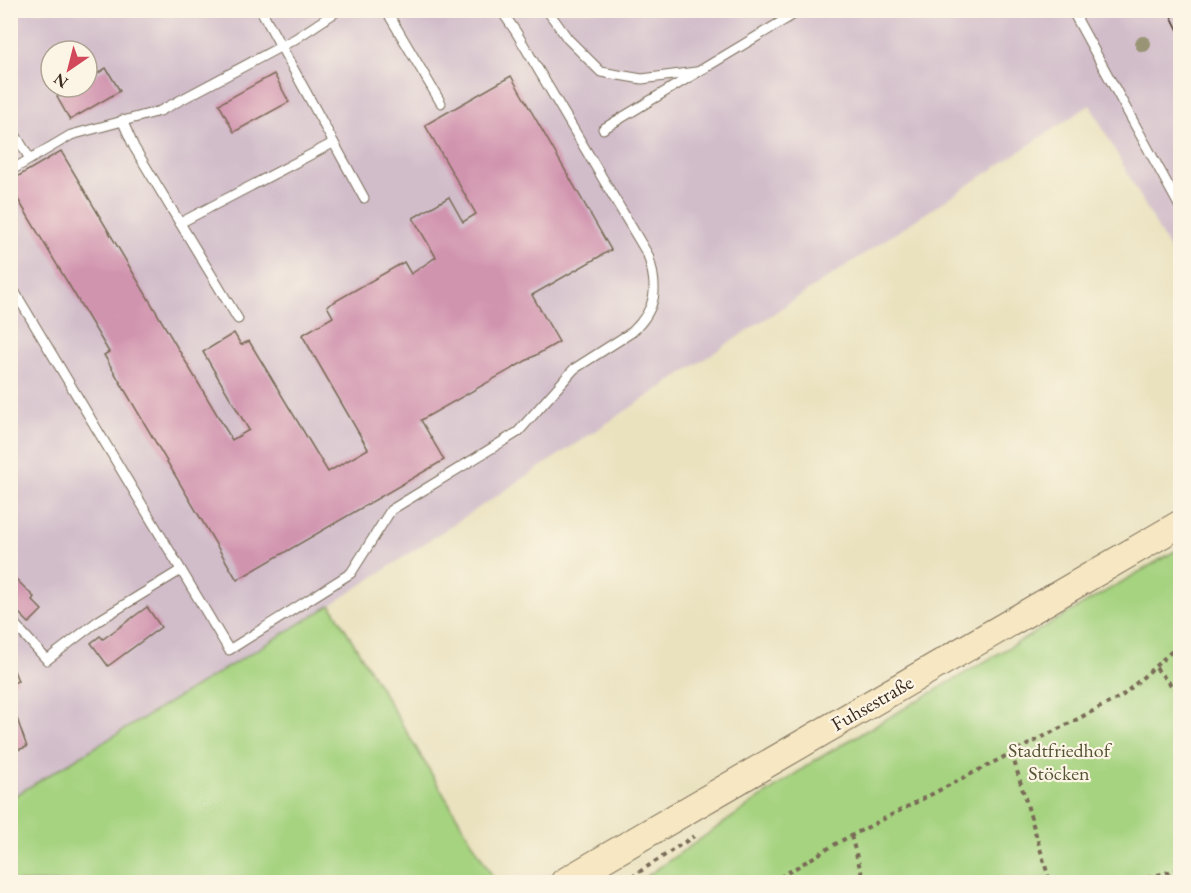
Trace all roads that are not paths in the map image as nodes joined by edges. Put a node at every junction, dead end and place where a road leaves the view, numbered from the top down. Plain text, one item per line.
1 (261, 10) edge
2 (339, 10) edge
3 (386, 10) edge
4 (501, 10) edge
5 (547, 10) edge
6 (801, 10) edge
7 (1072, 10) edge
8 (281, 46) junction
9 (702, 71) junction
10 (441, 103) dead end
11 (122, 120) junction
12 (10, 126) edge
13 (603, 129) dead end
14 (333, 143) junction
15 (30, 159) junction
16 (10, 171) edge
17 (364, 198) dead end
18 (1180, 207) edge
19 (180, 223) junction
20 (10, 284) edge
21 (238, 319) dead end
22 (1180, 524) edge
23 (181, 570) junction
24 (10, 619) edge
25 (564, 882) edge

1 - 8 lane
2 - 8 lane
3 - 10 lane
4 - 23 lane
5 - 9 lane
6 - 9 lane
7 - 18 lane
8 - 11 lane
8 - 14 lane
9 - 13 lane
11 - 15 lane
11 - 19 lane
12 - 15 lane
14 - 17 lane
14 - 19 lane
15 - 16 lane
19 - 21 lane
20 - 23 lane
22 - 25 street, Fuhsestraße
23 - 24 lane

